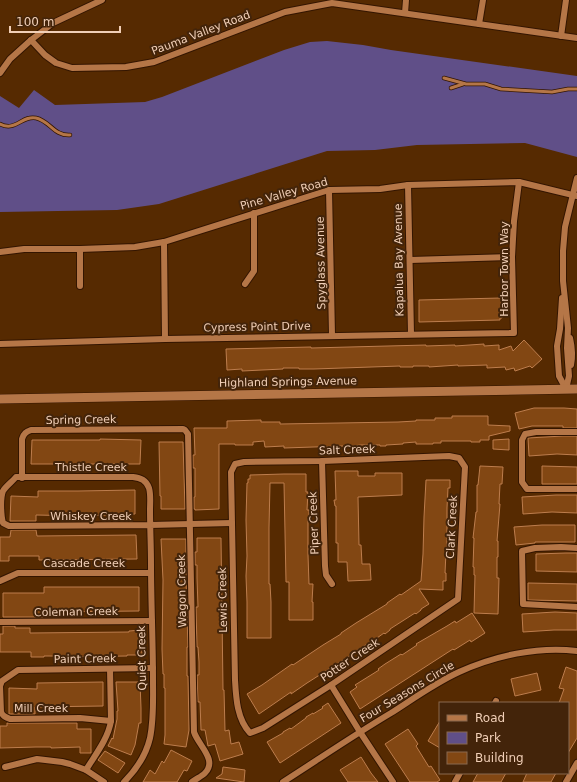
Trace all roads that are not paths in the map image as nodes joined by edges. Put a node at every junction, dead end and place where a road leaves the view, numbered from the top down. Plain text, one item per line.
1 (102, 0) edge
2 (406, 0) edge
3 (483, 0) edge
4 (566, 0) edge
5 (332, 2) edge
6 (404, 13) junction
7 (479, 24) junction
8 (561, 36) junction
9 (577, 38) edge
10 (30, 40) junction
11 (0, 74) edge
12 (444, 78) dead end
13 (463, 84) junction
14 (451, 88) dead end
15 (577, 89) edge
16 (0, 124) edge
17 (70, 135) dead end
18 (577, 178) edge
19 (519, 182) junction
20 (408, 185) junction
21 (329, 190) junction
22 (575, 195) edge
23 (254, 213) junction
24 (164, 242) junction
25 (80, 249) junction
26 (0, 252) edge
27 (512, 257) junction
28 (410, 260) junction
29 (563, 281) junction
30 (245, 284) dead end
31 (80, 286) dead end
32 (514, 333) joint
33 (411, 334) junction
34 (332, 335) junction
35 (165, 339) junction
36 (569, 339) junction
37 (558, 340) junction
38 (0, 344) edge
39 (566, 389) junction
40 (577, 389) edge
41 (0, 399) edge
42 (183, 428) joint
43 (577, 432) edge
44 (459, 458) joint
45 (322, 461) junction
46 (234, 464) joint
47 (19, 477) junction
48 (577, 489) edge
49 (232, 523) junction
50 (190, 524) junction
51 (150, 525) junction
52 (577, 548) edge
53 (151, 573) junction
54 (0, 581) edge
55 (332, 584) dead end
56 (458, 599) joint
57 (577, 607) edge
58 (152, 621) junction
59 (0, 622) edge
60 (577, 651) edge
61 (153, 668) junction
62 (110, 669) junction
63 (18, 670) joint
64 (331, 685) junction
65 (110, 721) junction
66 (250, 732) joint
67 (360, 732) junction
68 (577, 763) edge
69 (5, 767) dead end
70 (86, 770) junction
71 (104, 782) edge
72 (124, 782) edge
73 (192, 782) edge
74 (283, 782) edge
75 (393, 782) edge
76 (566, 782) edge

1 - 10 street
2 - 6 street
3 - 7 street
4 - 8 street
5 - 6 street, Pauma Valley Road
5 - 10 street, Pauma Valley Road
6 - 7 street, Pauma Valley Road
7 - 8 street, Pauma Valley Road
8 - 9 street, Pauma Valley Road
10 - 11 street
12 - 13 lane
13 - 14 lane
13 - 15 lane
16 - 17 lane
18 - 22 street
19 - 20 street, Pine Valley Road
19 - 22 street, Pine Valley Road
19 - 27 street, Harbor Town Way
20 - 21 street, Pine Valley Road
20 - 28 street, Kapalua Bay Avenue
21 - 23 street, Pine Valley Road
21 - 34 street, Spyglass Avenue
22 - 29 street
23 - 24 street, Pine Valley Road
23 - 30 street
24 - 25 street, Pine Valley Road
24 - 35 street
25 - 26 street, Pine Valley Road
25 - 31 street
27 - 28 street
27 - 32 street, Harbor Town Way
28 - 33 street, Kapalua Bay Avenue
29 - 36 street
29 - 37 street
32 - 33 street, Cypress Point Drive
33 - 34 street, Cypress Point Drive
34 - 35 street, Cypress Point Drive
35 - 38 street, Cypress Point Drive
36 - 37 street
36 - 39 street
37 - 39 street
39 - 40 street, Highland Springs Avenue
39 - 41 street, Highland Springs Avenue
42 - 47 street, Spring Creek
42 - 50 street, Wagon Creek
43 - 48 street
44 - 45 street, Salt Creek
44 - 56 street, Clark Creek
45 - 46 street, Salt Creek
45 - 55 street, Piper Creek
46 - 49 street, Lewis Creek
47 - 51 street, Thistle Creek
47 - 51 street, Whiskey Creek
49 - 50 street, Whiskey Creek
49 - 66 street, Lewis Creek
50 - 51 street, Whiskey Creek
50 - 73 street, Wagon Creek
51 - 53 street, Quiet Creek
52 - 57 street
53 - 54 street, Cascade Creek
53 - 58 street, Quiet Creek
56 - 64 street, Potter Creek
58 - 59 street, Coleman Creek
58 - 61 street, Quiet Creek
60 - 67 street, Four Seasons Circle
61 - 62 street, Paint Creek
61 - 72 street, Quiet Creek
62 - 63 street, Paint Creek
62 - 65 street
63 - 65 street, Mill Creek
64 - 66 street, Potter Creek
64 - 67 street
65 - 70 street
67 - 74 street, Four Seasons Circle
67 - 75 street
68 - 76 street
69 - 70 street
70 - 71 street

